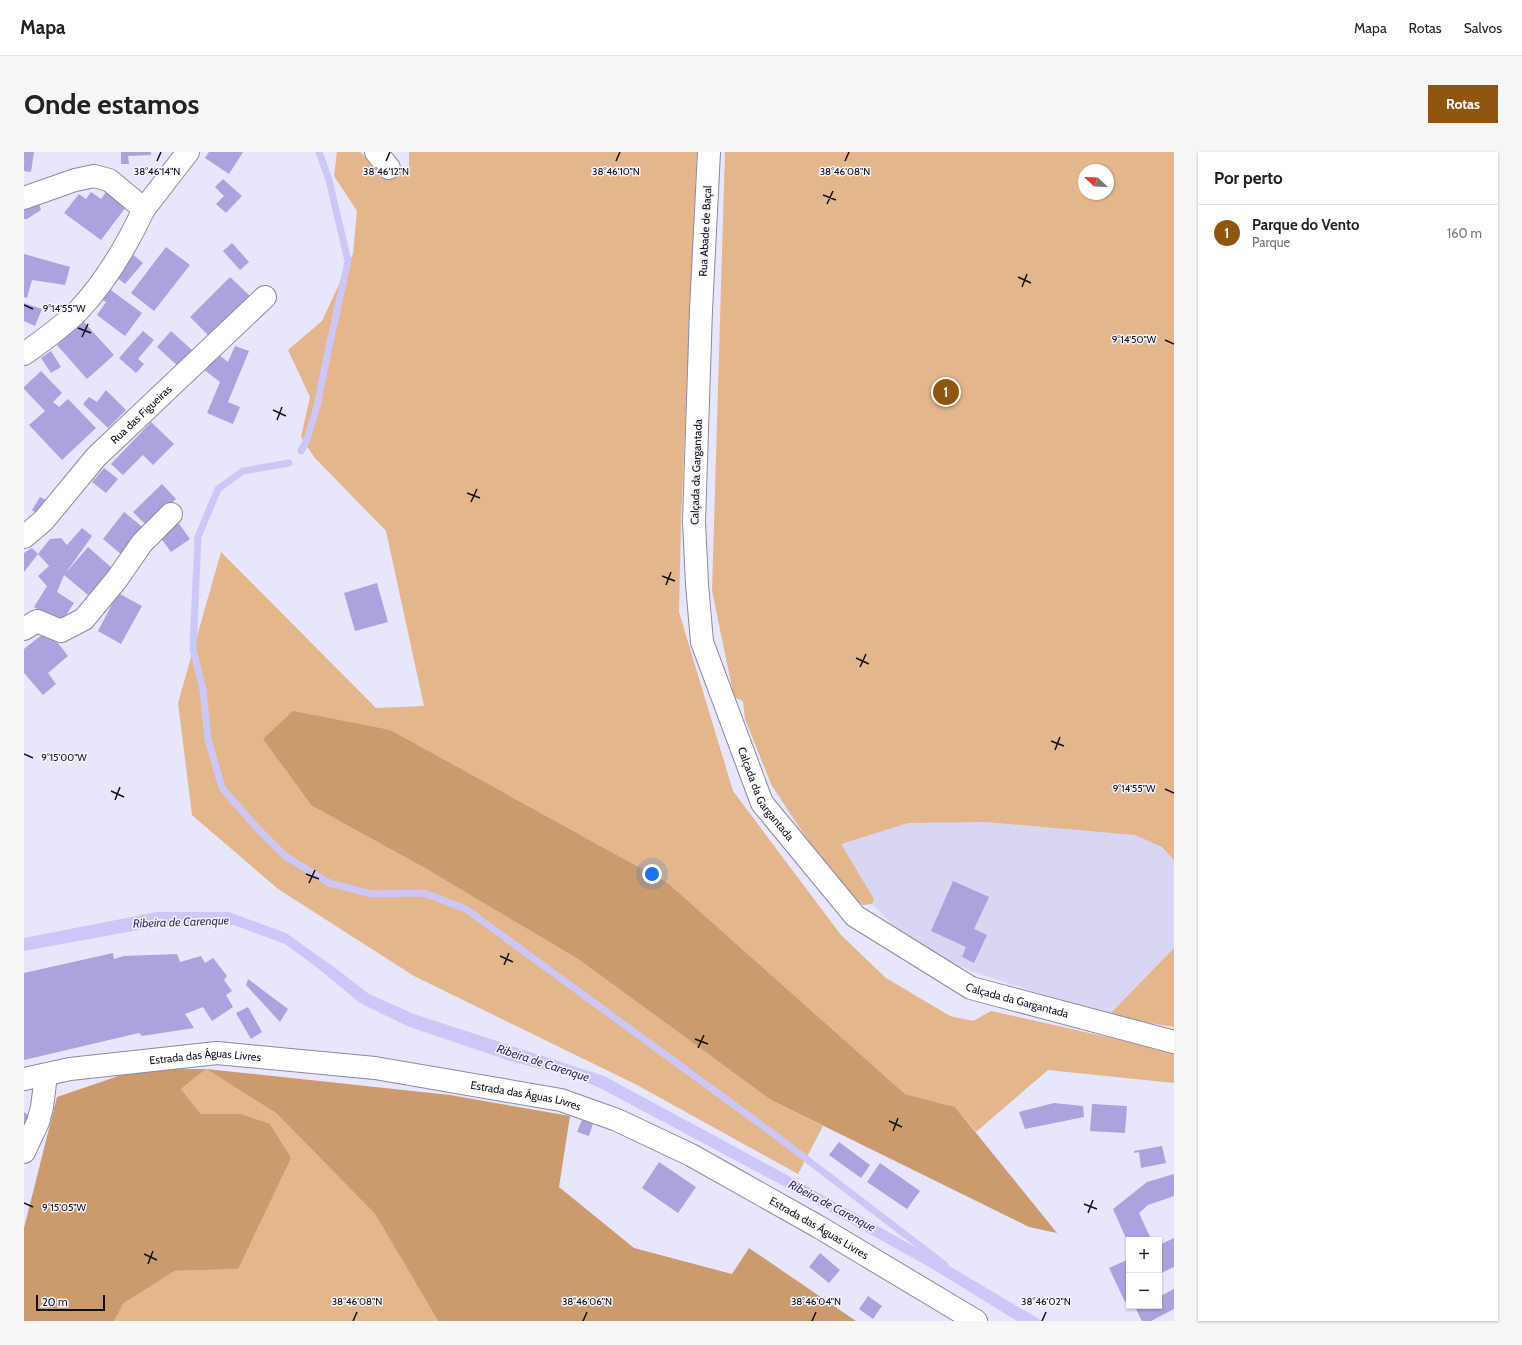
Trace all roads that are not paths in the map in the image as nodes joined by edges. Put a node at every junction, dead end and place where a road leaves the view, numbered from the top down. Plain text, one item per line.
1 (188, 152) edge
2 (709, 152) edge
3 (24, 198) edge
4 (144, 209) junction
5 (265, 297) dead end
6 (701, 310) joint
7 (29, 343) edge
8 (171, 514) dead end
9 (24, 537) edge
10 (24, 629) edge
11 (1174, 1042) edge
12 (46, 1075) junction
13 (24, 1079) edge
14 (24, 1152) edge
15 (976, 1321) edge

1 - 4 street
2 - 6 street, Rua Abade de Baçal
3 - 4 street
4 - 7 street
5 - 9 street, Rua das Figueiras
6 - 11 street, Calçada da Gargantada
8 - 10 street
12 - 13 street, Estrada das Águas Livres
12 - 14 street
12 - 15 street, Estrada das Águas Livres

